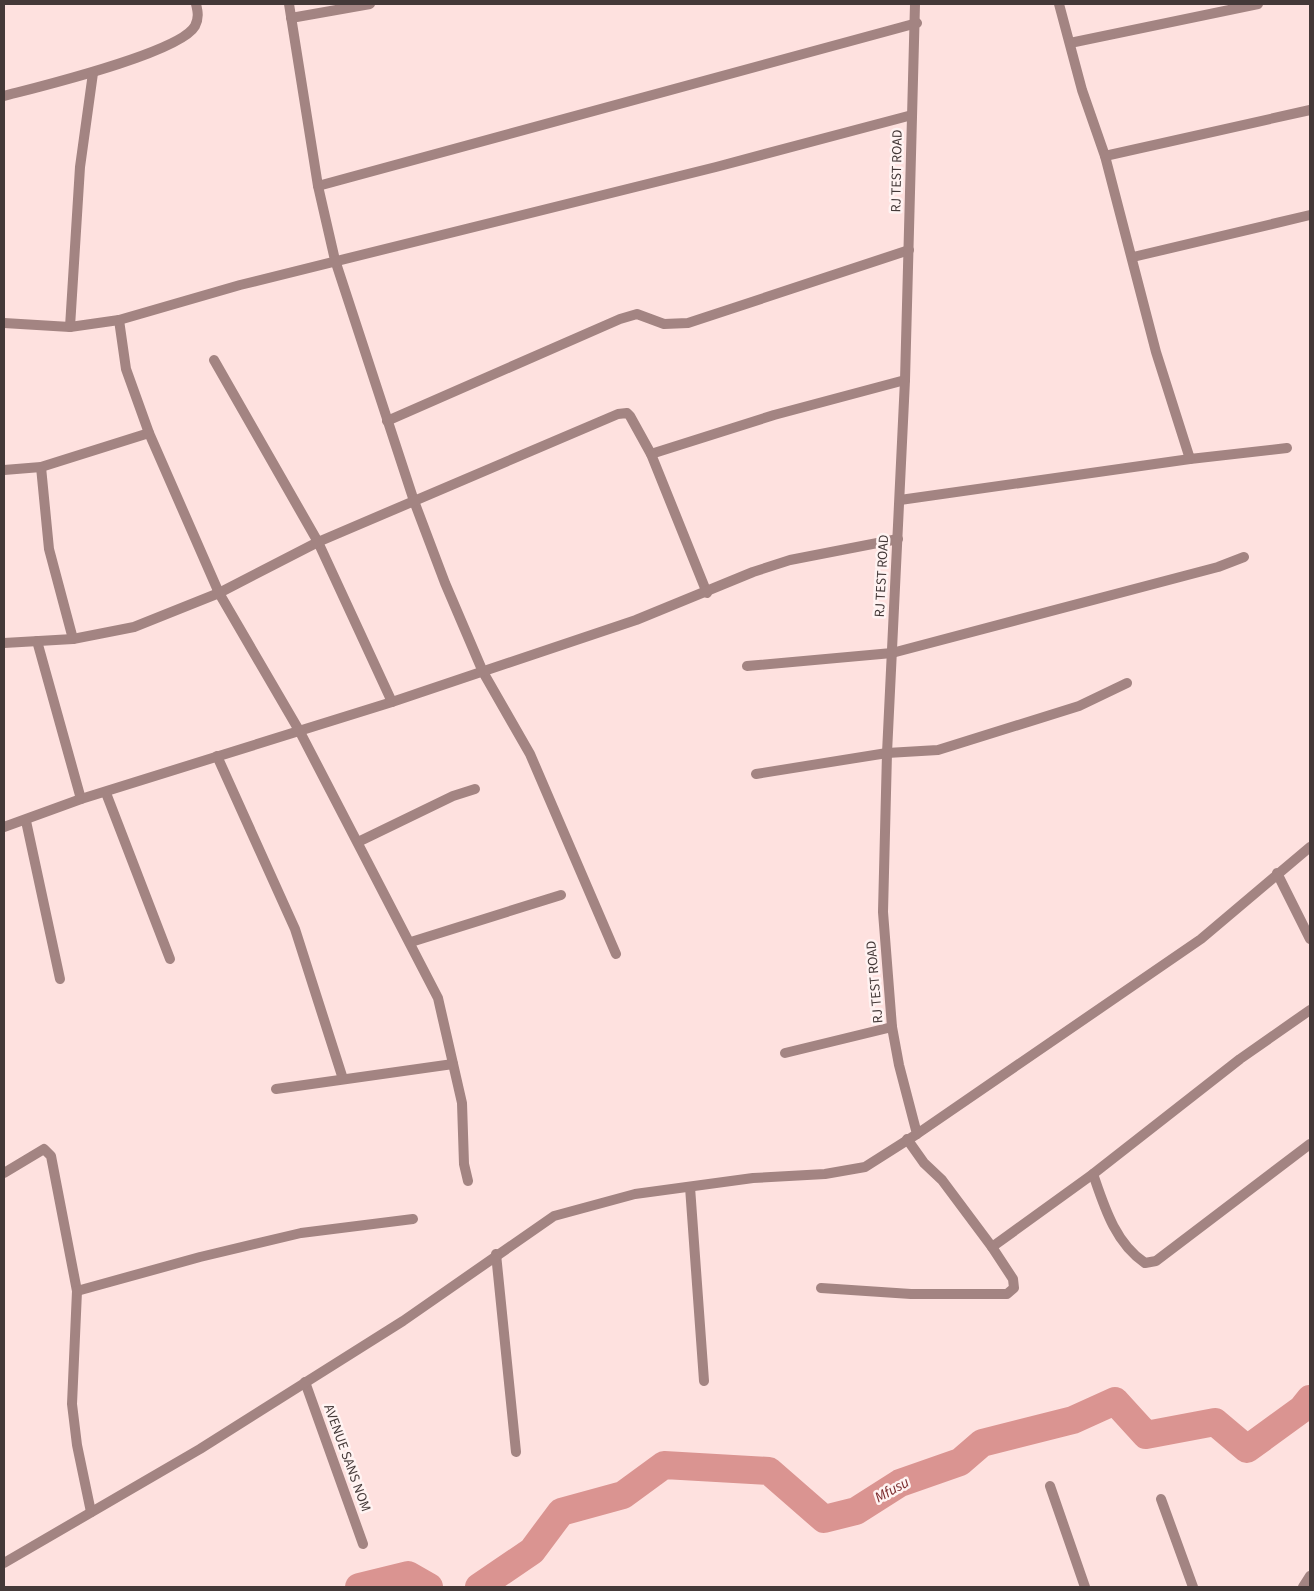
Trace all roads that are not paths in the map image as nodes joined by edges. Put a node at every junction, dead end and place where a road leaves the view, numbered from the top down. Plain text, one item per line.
1 (196, 4) edge
2 (289, 4) edge
3 (370, 4) edge
4 (915, 4) edge
5 (1059, 4) edge
6 (1258, 4) edge
7 (291, 18) junction
8 (916, 23) junction
9 (1070, 43) junction
10 (93, 73) junction
11 (4, 96) edge
12 (1310, 110) edge
13 (912, 115) junction
14 (1105, 156) junction
15 (318, 186) junction
16 (1310, 215) edge
17 (909, 250) junction
18 (1133, 257) junction
19 (335, 260) junction
20 (119, 320) junction
21 (4, 323) edge
22 (70, 327) junction
23 (214, 360) dead end
24 (905, 380) junction
25 (387, 421) junction
26 (149, 433) junction
27 (1287, 448) dead end
28 (651, 454) junction
29 (1190, 458) junction
30 (41, 467) junction
31 (4, 470) edge
32 (900, 500) junction
33 (414, 501) junction
34 (898, 539) junction
35 (318, 542) junction
36 (1244, 557) dead end
37 (219, 593) junction
38 (707, 593) junction
39 (73, 639) junction
40 (37, 641) junction
41 (4, 643) edge
42 (892, 653) junction
43 (747, 666) dead end
44 (483, 672) junction
45 (1127, 683) dead end
46 (392, 702) junction
47 (300, 732) junction
48 (887, 753) junction
49 (218, 756) junction
50 (756, 774) dead end
51 (475, 789) dead end
52 (106, 793) junction
53 (81, 799) junction
54 (26, 821) junction
55 (4, 827) edge
56 (358, 842) junction
57 (1310, 847) edge
58 (1277, 874) junction
59 (561, 895) dead end
60 (1310, 939) edge
61 (411, 942) junction
62 (616, 954) dead end
63 (170, 959) dead end
64 (60, 979) dead end
65 (1310, 1010) edge
66 (892, 1027) junction
67 (785, 1053) dead end
68 (454, 1064) junction
69 (343, 1079) junction
70 (276, 1089) dead end
71 (917, 1134) junction
72 (907, 1139) junction
73 (1310, 1144) edge
74 (4, 1173) edge
75 (1093, 1174) junction
76 (468, 1181) dead end
77 (690, 1187) junction
78 (414, 1219) dead end
79 (992, 1246) junction
80 (496, 1254) junction
81 (821, 1288) dead end
82 (76, 1291) junction
83 (704, 1381) dead end
84 (305, 1382) junction
85 (516, 1452) dead end
86 (1050, 1486) dead end
87 (1162, 1499) dead end
88 (92, 1512) junction
89 (363, 1544) dead end
90 (4, 1563) edge
91 (1310, 1576) edge
92 (1085, 1587) edge
93 (1193, 1587) edge
94 (1303, 1587) edge

1 - 10 street
2 - 7 street
3 - 7 street
4 - 8 street, RJ TEST ROAD
5 - 9 street
6 - 9 street
7 - 15 street
8 - 13 street, RJ TEST ROAD
8 - 15 street
9 - 14 street
10 - 11 street
10 - 22 street
12 - 14 street
13 - 17 street, RJ TEST ROAD
13 - 19 street
14 - 18 street
15 - 19 street
16 - 18 street
17 - 24 street, RJ TEST ROAD
17 - 25 street
18 - 29 street
19 - 20 street
19 - 25 street
20 - 22 street
20 - 26 street
21 - 22 street
23 - 35 street
24 - 28 street
24 - 32 street, RJ TEST ROAD
25 - 33 street
26 - 30 street
26 - 37 street
27 - 29 street
28 - 33 street
28 - 38 street
29 - 32 street
30 - 31 street
30 - 39 street
32 - 34 street, RJ TEST ROAD
33 - 35 street
33 - 44 street
34 - 38 street
34 - 42 street, RJ TEST ROAD
35 - 37 street
35 - 46 street
36 - 42 street
37 - 39 street
37 - 47 street
38 - 44 street
39 - 40 street
40 - 41 street
40 - 53 street
42 - 43 street
42 - 48 street, RJ TEST ROAD
44 - 46 street
44 - 62 street
45 - 48 street
46 - 47 street
47 - 49 street
47 - 56 street
48 - 50 street
48 - 66 street, RJ TEST ROAD
49 - 52 street
49 - 69 street
51 - 56 street
52 - 53 street
52 - 63 street
53 - 54 street
54 - 55 street
54 - 64 street
56 - 61 street
57 - 58 street
58 - 60 street
58 - 71 street
59 - 61 street
61 - 68 street
65 - 75 street
66 - 67 street
66 - 71 street, RJ TEST ROAD
68 - 69 street
68 - 76 street
69 - 70 street
71 - 72 street
72 - 77 street
72 - 79 street
73 - 75 street
74 - 82 street
75 - 79 street
77 - 80 street
77 - 83 street
78 - 82 street
79 - 81 street
80 - 84 street
80 - 85 street
82 - 88 street
84 - 88 street
84 - 89 street, AVENUE SANS NOM
86 - 92 street
87 - 93 street
88 - 90 street
91 - 94 street

